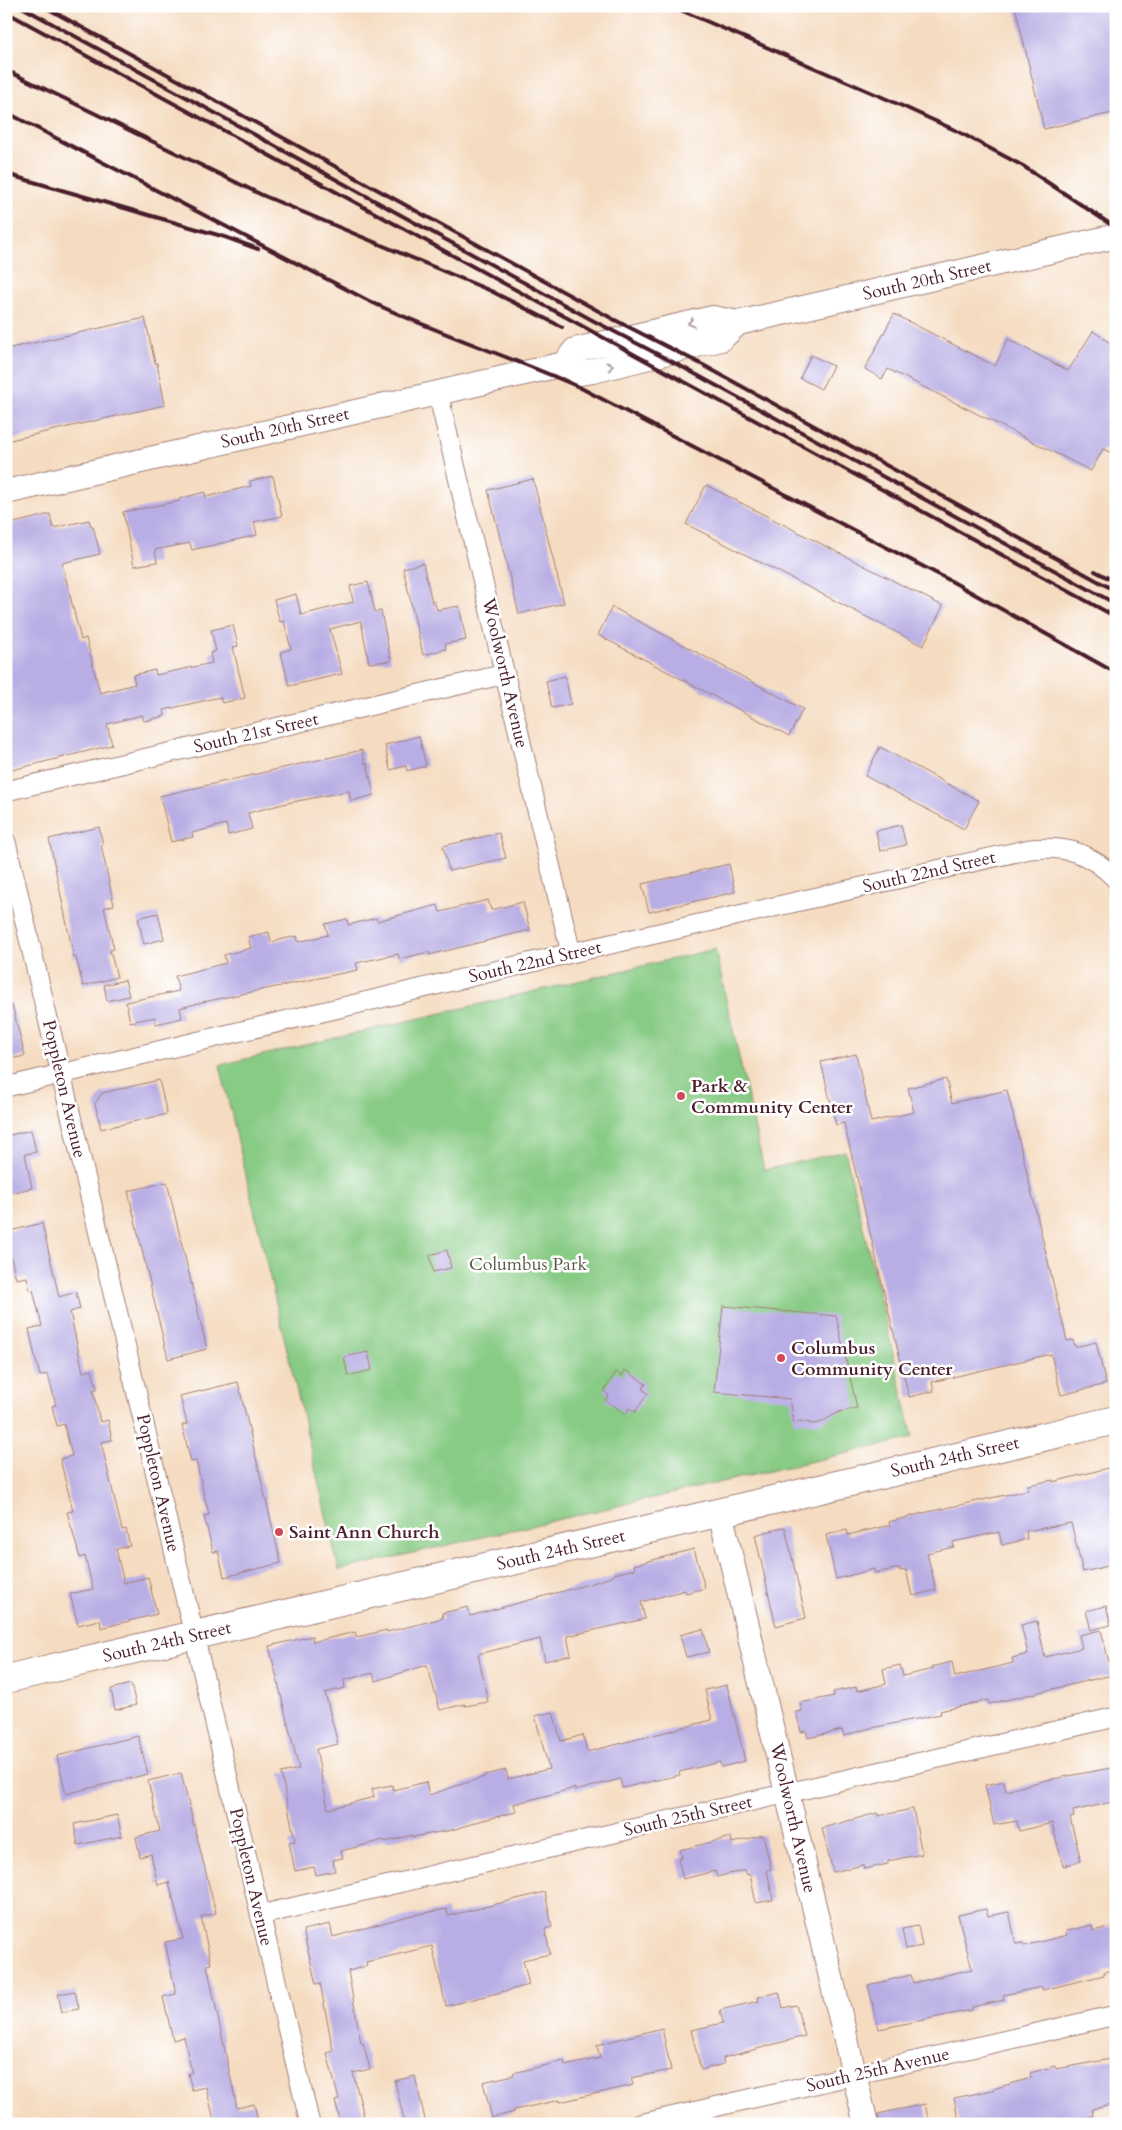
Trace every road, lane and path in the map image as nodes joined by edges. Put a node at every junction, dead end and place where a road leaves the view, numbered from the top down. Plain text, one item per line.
1 (1116, 236) edge
2 (438, 393) junction
3 (6, 492) edge
4 (506, 674) junction
5 (6, 791) edge
6 (6, 842) edge
7 (1116, 879) edge
8 (571, 953) junction
9 (61, 1074) junction
10 (6, 1087) edge
11 (1116, 1420) edge
12 (720, 1512) junction
13 (194, 1636) junction
14 (6, 1679) edge
15 (1116, 1717) edge
16 (787, 1793) junction
17 (260, 1915) junction
18 (1116, 2015) edge
19 (855, 2075) junction
20 (310, 2124) edge
21 (640, 2124) edge
22 (866, 2124) edge

1 - 2 street, South 20th Street
2 - 3 street, South 20th Street
2 - 4 street, Woolworth Avenue
4 - 5 street, South 21st Street
4 - 8 street, Woolworth Avenue
6 - 9 street, Poppleton Avenue
7 - 8 street, South 22nd Street
8 - 9 street, South 22nd Street
9 - 10 street, South 22nd Street
9 - 13 street, Poppleton Avenue
11 - 12 main road, South 24th Street
12 - 13 main road, South 24th Street
12 - 16 street, Woolworth Avenue
13 - 14 main road, South 24th Street
13 - 17 street, Poppleton Avenue
15 - 16 street, South 25th Street
16 - 17 street, South 25th Street
16 - 19 street, Woolworth Avenue
17 - 20 street, Poppleton Avenue
18 - 19 street, South 25th Avenue
19 - 21 street, South 25th Avenue
19 - 22 street, Woolworth Avenue

